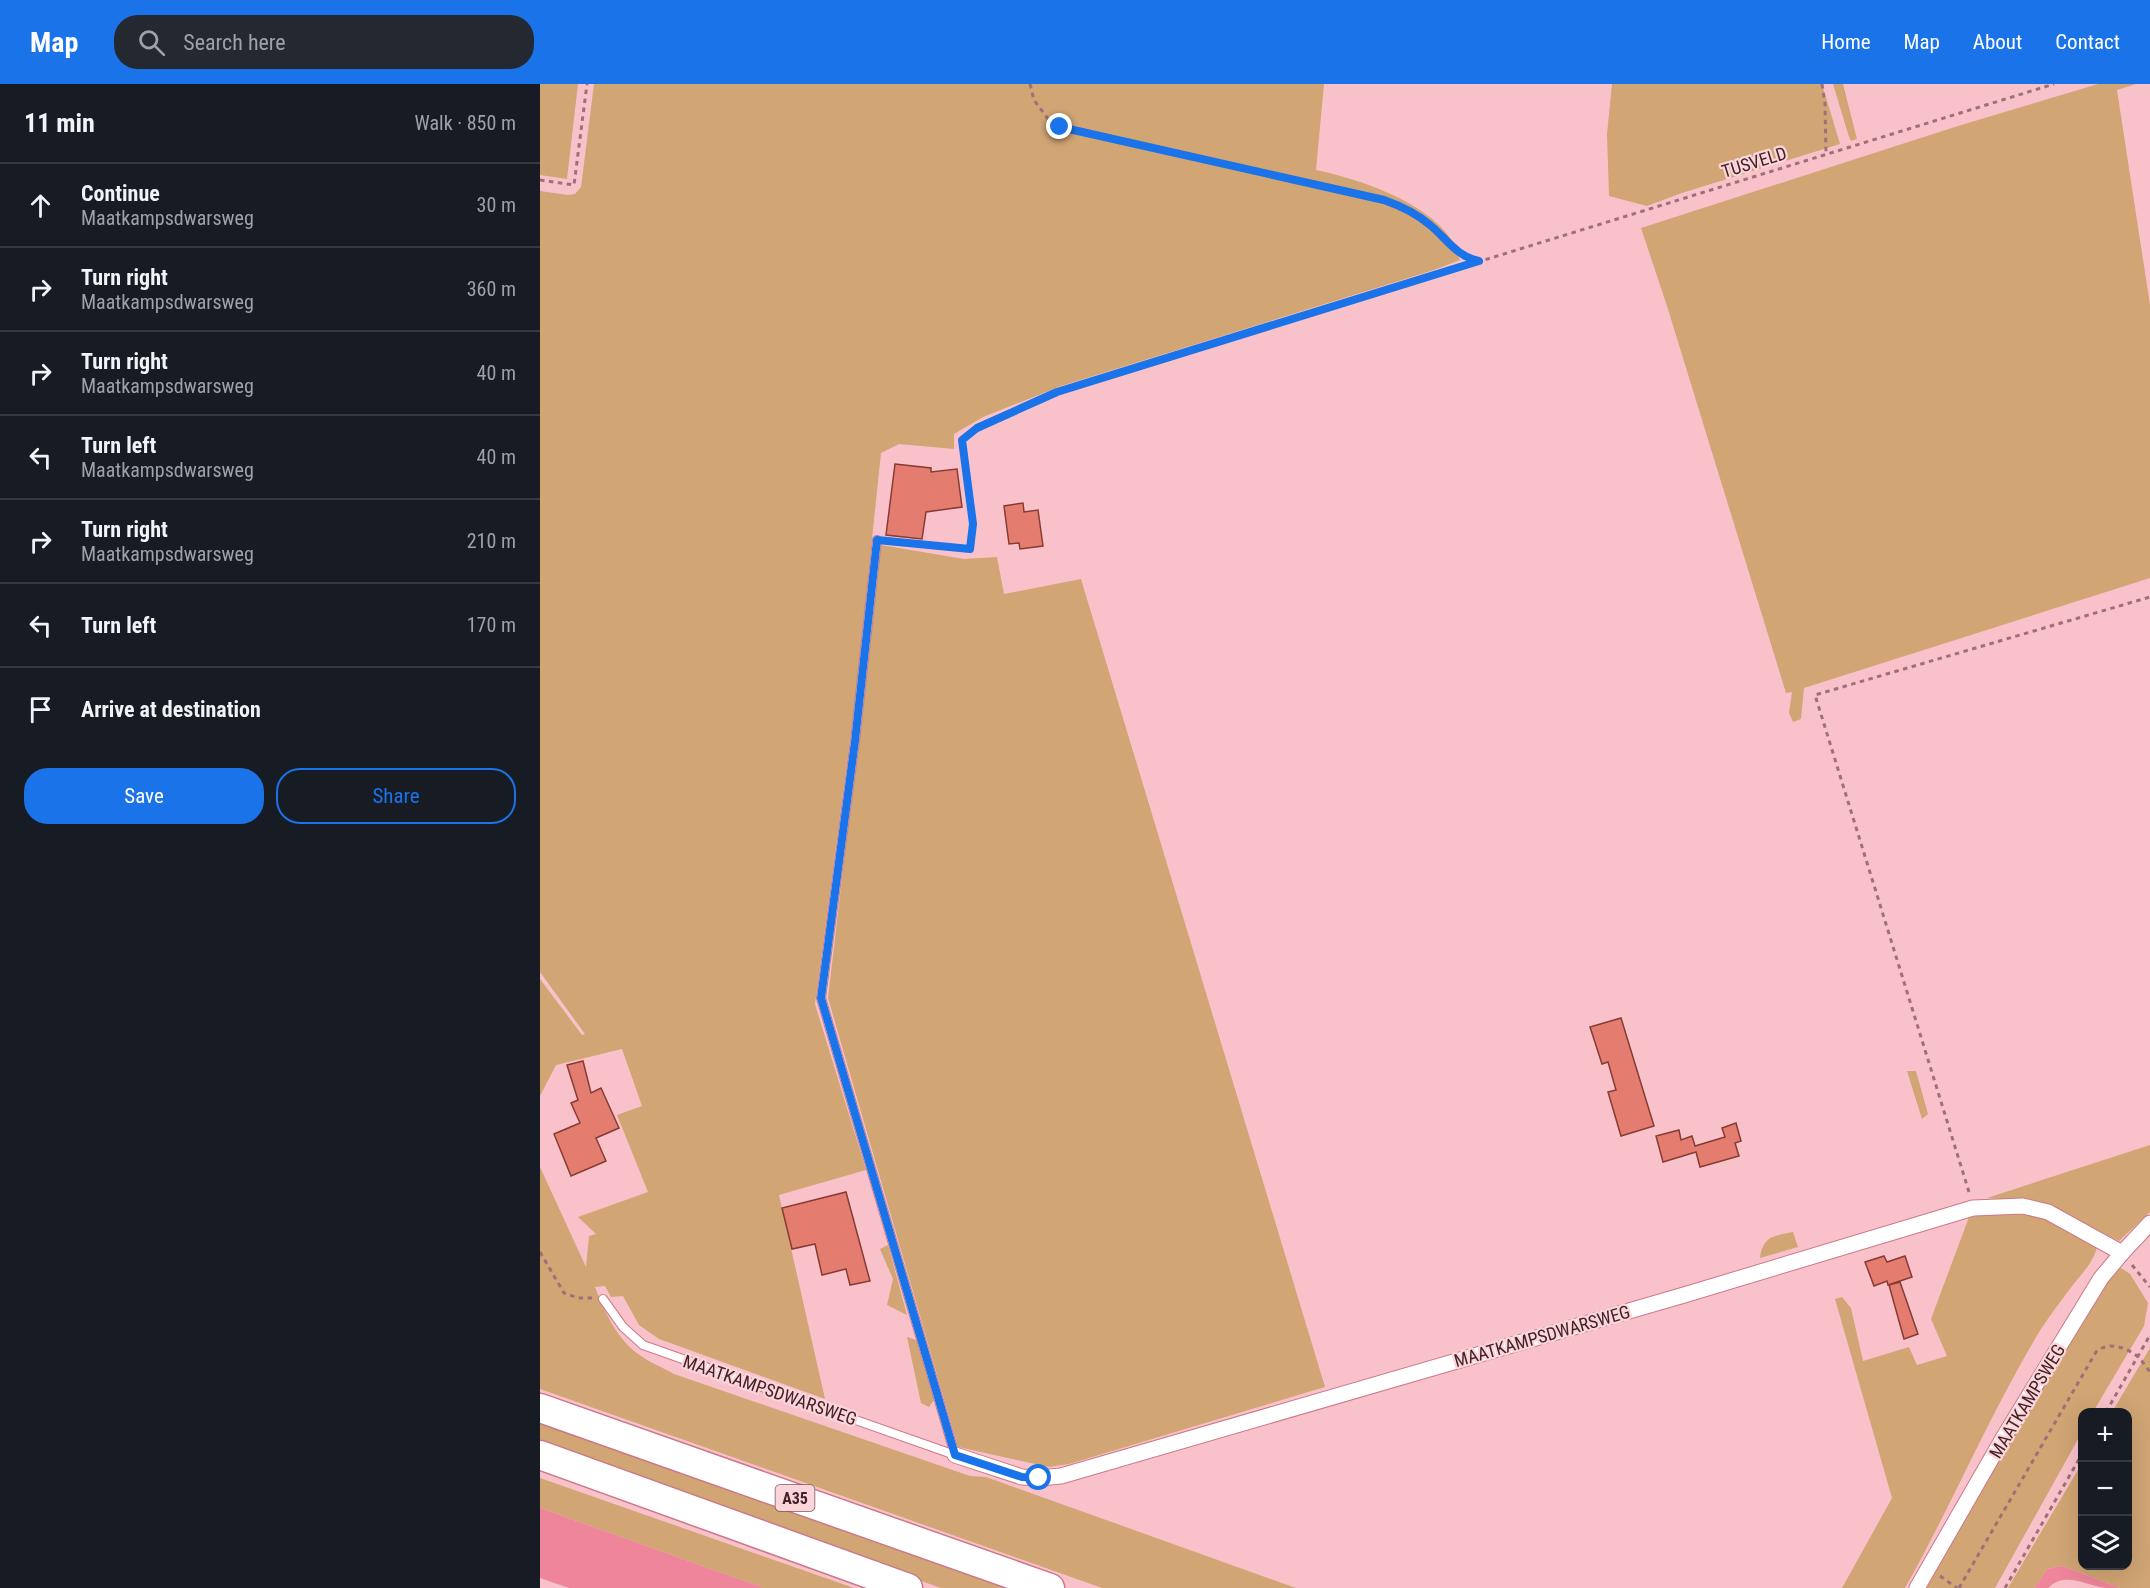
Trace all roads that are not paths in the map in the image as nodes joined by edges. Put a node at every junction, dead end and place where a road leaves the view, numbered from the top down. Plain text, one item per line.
1 (877, 540) road end
2 (2150, 1223) edge
3 (2122, 1252) junction
4 (603, 1299) road end
5 (540, 1408) edge
6 (540, 1455) edge
7 (955, 1455) junction
8 (908, 1588) edge
9 (1050, 1588) edge
10 (1917, 1588) edge

1 - 7 lane
2 - 3 street, MAATKAMPSWEG
3 - 7 street, MAATKAMPSDWARSWEG
3 - 10 street, MAATKAMPSWEG
4 - 7 lane, MAATKAMPSDWARSWEG
5 - 9 highway, A35
6 - 8 highway

